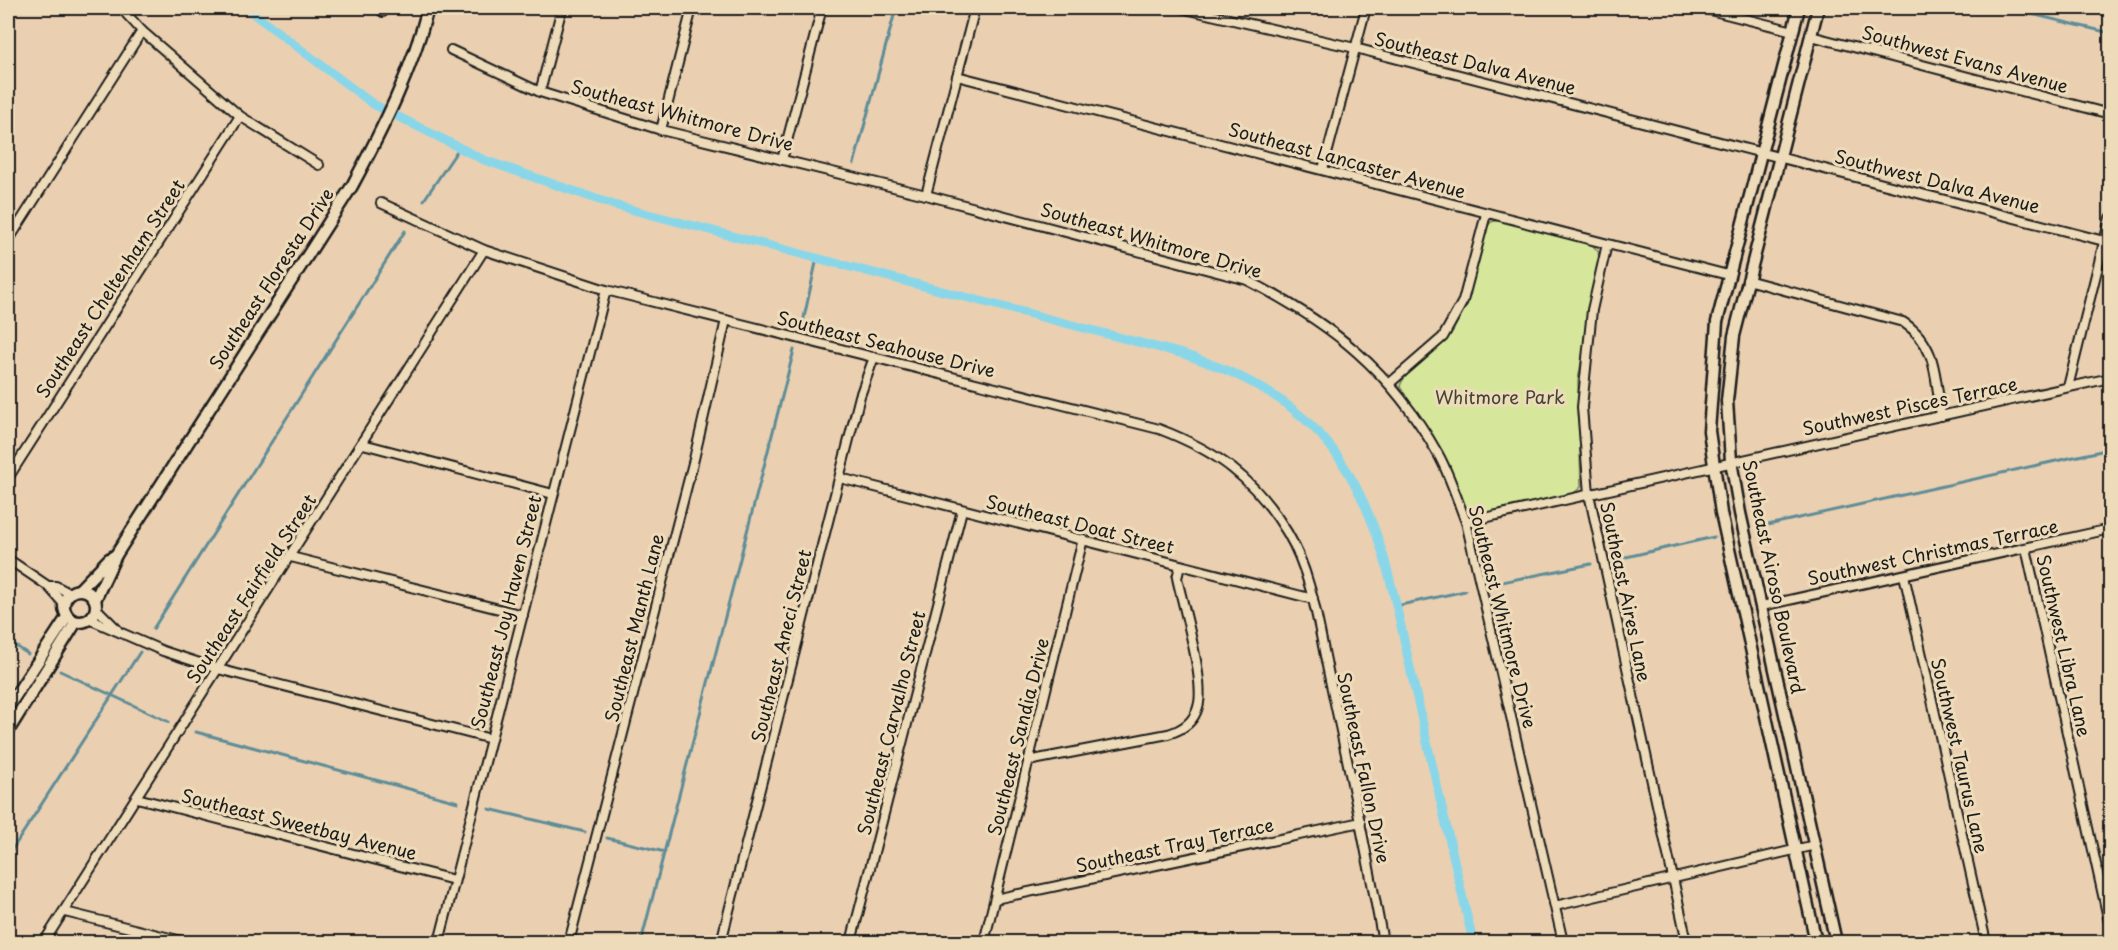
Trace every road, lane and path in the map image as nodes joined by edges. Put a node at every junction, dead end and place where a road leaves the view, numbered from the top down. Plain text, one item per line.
1 (121, 8) edge
2 (428, 8) edge
3 (562, 8) edge
4 (693, 8) edge
5 (822, 8) edge
6 (975, 8) edge
7 (1181, 8) edge
8 (1366, 8) edge
9 (1701, 8) edge
10 (1799, 8) edge
11 (1818, 8) edge
12 (141, 31) junction
13 (1793, 31) junction
14 (1811, 36) junction
15 (1355, 48) junction
16 (451, 50) dead end
17 (957, 76) junction
18 (540, 92) junction
19 (2110, 114) edge
20 (240, 116) junction
21 (661, 130) junction
22 (1761, 153) junction
23 (1779, 157) junction
24 (782, 160) junction
25 (318, 165) dead end
26 (1323, 169) junction
27 (926, 195) junction
28 (381, 203) dead end
29 (1486, 214) junction
30 (2110, 218) edge
31 (8, 241) edge
32 (2104, 241) junction
33 (1607, 244) junction
34 (484, 250) junction
35 (1728, 275) junction
36 (1747, 280) junction
37 (606, 290) junction
38 (726, 320) junction
39 (874, 357) junction
40 (2110, 378) edge
41 (1390, 383) junction
42 (2068, 387) junction
43 (1941, 416) junction
44 (363, 444) junction
45 (1731, 461) junction
46 (1714, 465) junction
47 (8, 478) edge
48 (840, 478) junction
49 (553, 494) junction
50 (1589, 494) junction
51 (962, 510) junction
52 (1466, 522) junction
53 (2110, 530) edge
54 (1083, 539) junction
55 (2026, 548) junction
56 (116, 555) junction
57 (291, 557) junction
58 (8, 560) edge
59 (1180, 566) junction
60 (1904, 575) junction
61 (48, 586) junction
62 (75, 591) junction
63 (1312, 599) junction
64 (63, 603) junction
65 (96, 604) junction
66 (1762, 606) junction
67 (523, 615) junction
68 (89, 619) junction
69 (72, 620) junction
70 (117, 629) junction
71 (1775, 667) junction
72 (218, 669) junction
73 (1756, 671) junction
74 (8, 707) edge
75 (8, 731) edge
76 (490, 739) junction
77 (1028, 760) junction
78 (137, 798) junction
79 (1361, 822) junction
80 (1815, 845) junction
81 (1795, 850) junction
82 (1672, 878) junction
83 (454, 880) junction
84 (995, 898) junction
85 (1555, 906) junction
86 (65, 912) junction
87 (2110, 927) edge
88 (44, 942) edge
89 (186, 942) edge
90 (439, 942) edge
91 (569, 942) edge
92 (721, 942) edge
93 (851, 942) edge
94 (984, 942) edge
95 (1383, 942) edge
96 (1563, 942) edge
97 (1687, 942) edge
98 (1816, 942) edge
99 (1836, 942) edge
100 (1986, 942) edge

1 - 12 street
2 - 56 main road, Southeast Floresta Drive
3 - 18 street
4 - 21 street
5 - 24 street
6 - 17 street
7 - 15 street, Southeast Dalva Avenue
8 - 15 street
9 - 13 street
10 - 13 main road, Southeast Airoso Boulevard
11 - 14 main road, Southeast Airoso Boulevard
12 - 20 street
12 - 31 street
13 - 22 main road, Southeast Airoso Boulevard
14 - 19 street, Southwest Evans Avenue
14 - 23 main road, Southeast Airoso Boulevard
15 - 22 street, Southeast Dalva Avenue
15 - 26 street
16 - 18 street, Southeast Whitmore Drive
17 - 26 street, Southeast Lancaster Avenue
17 - 27 street
18 - 21 street, Southeast Whitmore Drive
20 - 25 street
20 - 47 street, Southeast Cheltenham Street
21 - 24 street, Southeast Whitmore Drive
22 - 23 street, Southwest Dalva Avenue
22 - 35 main road, Southeast Airoso Boulevard
23 - 32 street, Southwest Dalva Avenue
23 - 36 main road, Southeast Airoso Boulevard
24 - 27 street, Southeast Whitmore Drive
26 - 29 street, Southeast Lancaster Avenue
27 - 41 street, Southeast Whitmore Drive
28 - 34 street, Southeast Seahouse Drive
29 - 33 street, Southeast Lancaster Avenue
29 - 41 street
30 - 32 street
32 - 42 street
33 - 35 street, Southeast Lancaster Avenue
33 - 50 street, Southeast Aires Lane
34 - 37 street, Southeast Seahouse Drive
34 - 44 street, Southeast Fairfield Street
35 - 46 main road, Southeast Airoso Boulevard
36 - 43 street
36 - 45 main road, Southeast Airoso Boulevard
37 - 38 street, Southeast Seahouse Drive
37 - 49 street, Southeast Joy Haven Street
38 - 39 street, Southeast Seahouse Drive
38 - 91 street, Southeast Manth Lane
39 - 48 street, Southeast Aneci Street
39 - 63 street, Southeast Seahouse Drive
40 - 42 street, Southwest Pisces Terrace
41 - 52 street, Southeast Whitmore Drive
42 - 43 street, Southwest Pisces Terrace
43 - 45 street, Southwest Pisces Terrace
44 - 49 street
44 - 57 street, Southeast Fairfield Street
45 - 46 street, Southwest Pisces Terrace
45 - 66 main road, Southeast Airoso Boulevard
46 - 50 street, Southwest Pisces Terrace
46 - 73 main road, Southeast Airoso Boulevard
48 - 51 street, Southeast Doat Street
48 - 92 street, Southeast Aneci Street
49 - 67 street, Southeast Joy Haven Street
50 - 52 street, Southwest Pisces Terrace
50 - 82 street, Southeast Aires Lane
51 - 54 street, Southeast Doat Street
51 - 93 street, Southeast Carvalho Street
52 - 85 street, Southeast Whitmore Drive
53 - 55 street, Southwest Christmas Terrace
54 - 59 street, Southeast Doat Street
54 - 77 street, Southeast Sandia Drive
55 - 60 street, Southwest Christmas Terrace
55 - 87 street, Southwest Libra Lane
56 - 62 main road, Southeast Floresta Drive
56 - 65 main road, Southeast Floresta Drive
57 - 67 street
57 - 72 street, Southeast Fairfield Street
58 - 61 street
59 - 63 street, Southeast Doat Street
59 - 77 street
60 - 66 street, Southwest Christmas Terrace
60 - 100 street, Southwest Taurus Lane
61 - 62 street
61 - 64 street
62 - 64 main road
62 - 65 main road
63 - 79 street, Southeast Fallon Drive
64 - 69 main road
65 - 68 main road
65 - 70 street
66 - 71 main road, Southeast Airoso Boulevard
67 - 76 street, Southeast Joy Haven Street
68 - 69 main road
68 - 70 street
69 - 74 main road
69 - 75 main road
70 - 72 street
71 - 73 main road
71 - 80 main road, Southeast Airoso Boulevard
72 - 76 street
72 - 78 street, Southeast Fairfield Street
73 - 81 main road, Southeast Airoso Boulevard
76 - 83 street, Southeast Joy Haven Street
77 - 84 street, Southeast Sandia Drive
78 - 83 street, Southeast Sweetbay Avenue
78 - 86 street, Southeast Fairfield Street
79 - 84 street, Southeast Tray Terrace
79 - 95 street, Southeast Fallon Drive
80 - 81 street
80 - 99 main road, Southeast Airoso Boulevard
81 - 82 street
81 - 98 main road, Southeast Airoso Boulevard
82 - 85 street
82 - 97 street, Southeast Aires Lane
83 - 90 street, Southeast Joy Haven Street
84 - 94 street, Southeast Sandia Drive
85 - 96 street, Southeast Whitmore Drive
86 - 88 street, Southeast Fairfield Street
86 - 89 street

